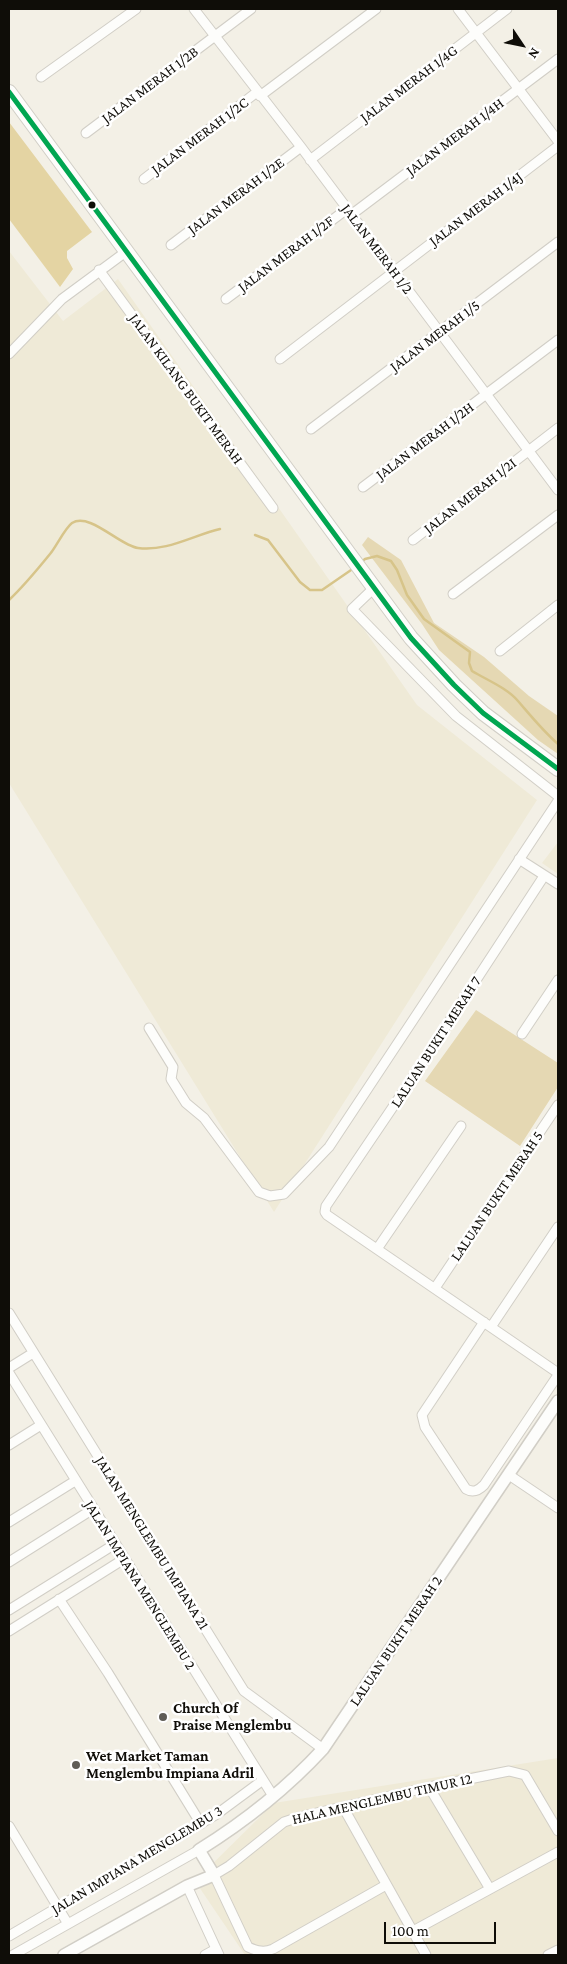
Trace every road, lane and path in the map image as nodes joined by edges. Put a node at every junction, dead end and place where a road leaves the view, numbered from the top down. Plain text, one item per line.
1 (136, 9) edge
2 (194, 9) edge
3 (251, 9) edge
4 (376, 9) edge
5 (458, 9) edge
6 (508, 9) edge
7 (476, 33) junction
8 (215, 36) junction
9 (558, 59) edge
10 (40, 77) dead end
11 (518, 89) junction
12 (9, 92) edge
13 (259, 94) junction
14 (86, 133) dead end
15 (558, 141) edge
16 (558, 146) edge
17 (300, 147) junction
18 (310, 160) junction
19 (144, 179) dead end
20 (349, 212) junction
21 (558, 242) edge
22 (171, 245) dead end
23 (127, 251) junction
24 (99, 270) junction
25 (393, 271) junction
26 (226, 299) dead end
27 (439, 332) junction
28 (558, 340) edge
29 (9, 354) edge
30 (280, 359) dead end
31 (486, 395) junction
32 (558, 428) edge
33 (311, 429) dead end
34 (527, 451) junction
35 (363, 487) dead end
36 (558, 490) edge
37 (273, 508) dead end
38 (558, 515) edge
39 (413, 540) dead end
40 (374, 588) junction
41 (453, 594) dead end
42 (558, 605) edge
43 (500, 650) dead end
44 (558, 769) edge
45 (558, 796) edge
46 (558, 801) edge
47 (519, 859) junction
48 (544, 876) junction
49 (558, 884) edge
50 (558, 980) edge
51 (149, 1028) dead end
52 (522, 1034) dead end
53 (558, 1104) edge
54 (460, 1126) dead end
55 (558, 1227) edge
56 (377, 1249) junction
57 (435, 1288) junction
58 (9, 1313) edge
59 (488, 1324) junction
60 (34, 1353) junction
61 (9, 1368) edge
62 (557, 1370) edge
63 (9, 1373) edge
64 (556, 1409) edge
65 (41, 1425) junction
66 (9, 1444) edge
67 (509, 1475) junction
68 (75, 1481) junction
69 (558, 1508) edge
70 (93, 1509) junction
71 (9, 1522) edge
72 (115, 1544) junction
73 (124, 1559) junction
74 (9, 1562) edge
75 (60, 1599) junction
76 (9, 1610) edge
77 (9, 1630) edge
78 (323, 1749) junction
79 (263, 1780) junction
80 (429, 1787) junction
81 (273, 1796) junction
82 (343, 1807) junction
83 (201, 1824) junction
84 (9, 1826) edge
85 (558, 1831) edge
86 (199, 1850) junction
87 (558, 1852) edge
88 (214, 1875) junction
89 (386, 1885) junction
90 (187, 1886) junction
91 (490, 1889) junction
92 (59, 1907) junction
93 (68, 1924) junction
94 (413, 1931) junction
95 (9, 1936) edge
96 (558, 1950) edge
97 (218, 1952) edge
98 (13, 1955) edge
99 (64, 1955) edge
100 (204, 1955) edge
101 (426, 1955) edge
102 (548, 1955) edge

1 - 10 street
2 - 8 street, JALAN MERAH 1/2
3 - 8 street, JALAN MERAH 1/2B
4 - 13 street, JALAN MERAH 1/2C
5 - 7 street
6 - 7 street, JALAN MERAH 1/4G
7 - 11 street
7 - 18 street, JALAN MERAH 1/4G
8 - 13 street, JALAN MERAH 1/2
8 - 14 street, JALAN MERAH 1/2B
9 - 11 street, JALAN MERAH 1/4H
11 - 15 street
11 - 20 street, JALAN MERAH 1/4H
12 - 23 main road
13 - 17 street, JALAN MERAH 1/2
13 - 19 street, JALAN MERAH 1/2C
16 - 25 street, JALAN MERAH 1/4J
17 - 18 street, JALAN MERAH 1/2
17 - 22 street, JALAN MERAH 1/2E
18 - 20 street, JALAN MERAH 1/2
20 - 25 street, JALAN MERAH 1/2
20 - 26 street, JALAN MERAH 1/2F
21 - 27 street, JALAN MERAH 1/5
23 - 24 street
23 - 40 main road
24 - 29 street
24 - 37 street, JALAN KILANG BUKIT MERAH
25 - 27 street, JALAN MERAH 1/2
25 - 30 street, JALAN MERAH 1/4J
27 - 31 street, JALAN MERAH 1/2
27 - 33 street, JALAN MERAH 1/5
28 - 31 street
31 - 34 street, JALAN MERAH 1/2
31 - 35 street, JALAN MERAH 1/2H
32 - 34 street, JALAN MERAH 1/2I
34 - 36 street, JALAN MERAH 1/2
34 - 39 street, JALAN MERAH 1/2I
38 - 41 street
40 - 44 main road
40 - 45 street
42 - 43 street
46 - 47 street
47 - 48 street
47 - 51 street
48 - 49 street
48 - 56 street, LALUAN BUKIT MERAH 7
50 - 52 street
53 - 57 street, LALUAN BUKIT MERAH 5
54 - 56 street
55 - 59 street
56 - 57 street
57 - 59 street
58 - 60 street, JALAN MENGLEMBU IMPIANA 21
59 - 62 street
59 - 62 street
60 - 61 street
60 - 78 street, JALAN MENGLEMBU IMPIANA 21
63 - 65 street, JALAN IMPIANA MENGLEMBU 2
64 - 67 street, LALUAN BUKIT MERAH 2
65 - 66 street
65 - 68 street, JALAN IMPIANA MENGLEMBU 2
67 - 69 street
67 - 78 street, LALUAN BUKIT MERAH 2
68 - 70 street, JALAN IMPIANA MENGLEMBU 2
68 - 71 street
70 - 72 street, JALAN IMPIANA MENGLEMBU 2
70 - 74 street
72 - 73 street, JALAN IMPIANA MENGLEMBU 2
72 - 76 street
73 - 75 street
73 - 79 street, JALAN IMPIANA MENGLEMBU 2
75 - 77 street
75 - 83 street
78 - 81 street, LALUAN BUKIT MERAH 2
79 - 81 street, JALAN IMPIANA MENGLEMBU 2
79 - 83 street, JALAN IMPIANA MENGLEMBU 3
80 - 82 street, HALA MENGLEMBU TIMUR 12
80 - 85 street, HALA MENGLEMBU TIMUR 12
80 - 91 street
81 - 86 street, LALUAN BUKIT MERAH 2
82 - 88 street, HALA MENGLEMBU TIMUR 12
82 - 89 street
83 - 92 street, JALAN IMPIANA MENGLEMBU 3
84 - 92 street
86 - 88 street
86 - 93 street
87 - 91 street
88 - 89 street
88 - 90 street
89 - 94 street
90 - 97 street
90 - 99 street
91 - 94 street
92 - 93 street
92 - 95 street, JALAN IMPIANA MENGLEMBU 3
93 - 98 street
94 - 101 street
96 - 102 street
97 - 100 street

